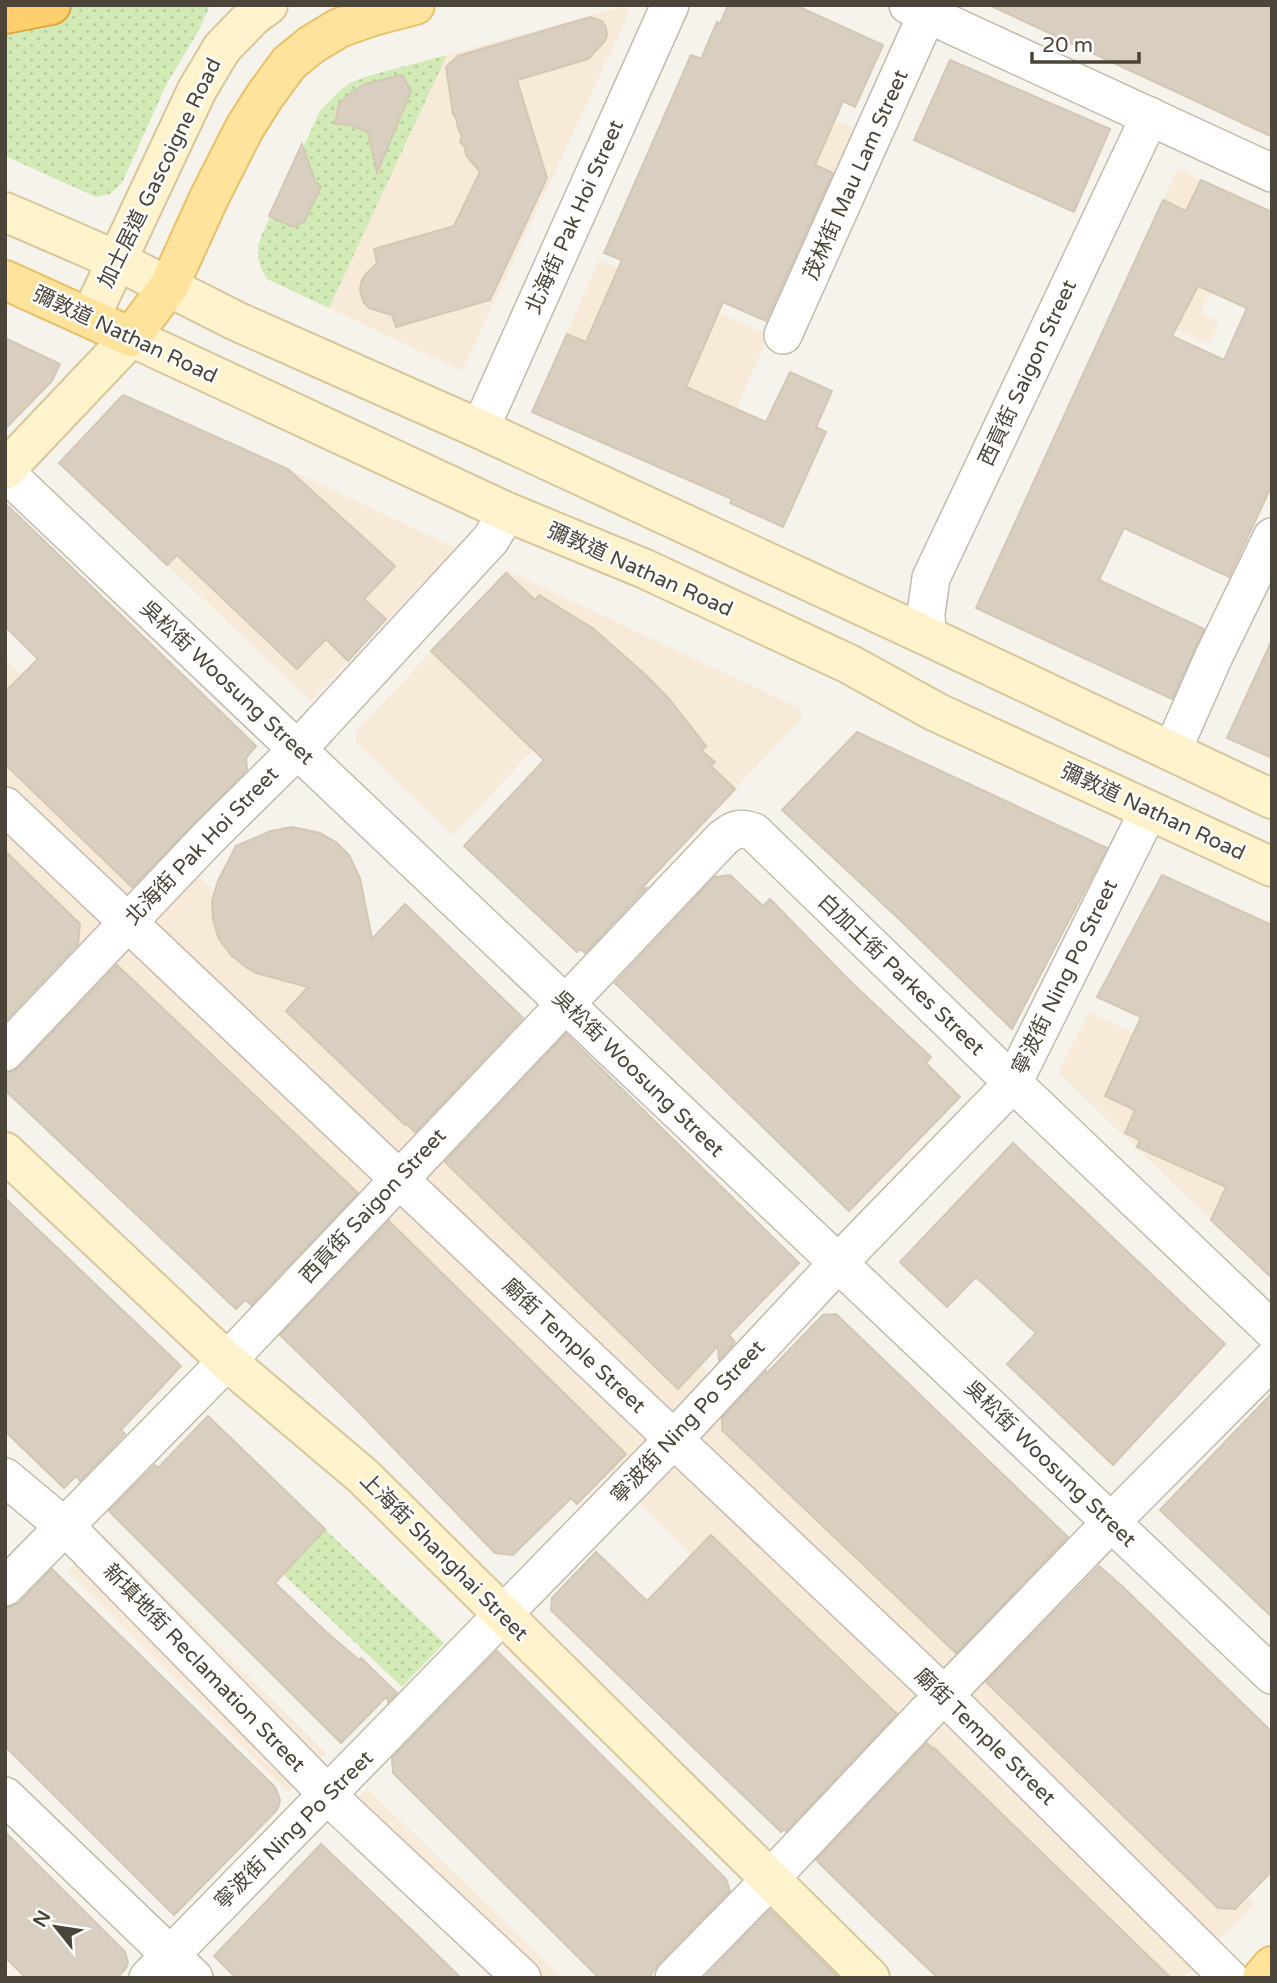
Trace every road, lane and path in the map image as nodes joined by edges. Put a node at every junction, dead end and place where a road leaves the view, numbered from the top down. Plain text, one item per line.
1 (51, 5) edge
2 (268, 5) edge
3 (415, 5) edge
4 (670, 5) edge
5 (918, 10) edge
6 (5, 14) edge
7 (1150, 116) junction
8 (1272, 173) edge
9 (5, 212) edge
10 (116, 260) junction
11 (5, 280) edge
12 (169, 286) junction
13 (90, 318) junction
14 (783, 335) dead end
15 (131, 337) junction
16 (480, 429) junction
17 (5, 471) edge
18 (507, 512) junction
19 (1272, 537) edge
20 (927, 636) junction
21 (297, 750) junction
22 (1172, 751) junction
23 (1272, 799) edge
24 (5, 806) edge
25 (1149, 810) junction
26 (741, 828) joint
27 (1272, 867) edge
28 (128, 922) junction
29 (565, 1004) junction
30 (5, 1052) edge
31 (1013, 1083) junction
32 (5, 1152) edge
33 (398, 1179) junction
34 (838, 1263) junction
35 (1263, 1315) edge
36 (1272, 1360) edge
37 (227, 1361) junction
38 (673, 1440) junction
39 (5, 1477) edge
40 (1125, 1508) dead end
41 (64, 1526) junction
42 (1099, 1535) dead end
43 (5, 1587) edge
44 (503, 1615) junction
45 (1272, 1675) edge
46 (958, 1681) dead end
47 (928, 1711) dead end
48 (329, 1794) junction
49 (5, 1796) edge
50 (776, 1873) junction
51 (1272, 1966) edge
52 (171, 1970) edge
53 (522, 1978) edge
54 (674, 1978) edge
55 (870, 1978) edge
56 (1229, 1978) edge
57 (1262, 1978) edge

1 - 6 highway
2 - 10 main road, 加士居道 Gascoigne Road
3 - 12 main road
4 - 16 street, 北海街 Pak Hoi Street
5 - 7 street
5 - 14 street, 茂林街 Mau Lam Street
7 - 8 street
7 - 20 street, 西貢街 Saigon Street
9 - 10 main road
10 - 12 main road
10 - 13 main road, 加士居道 Gascoigne Road
11 - 13 main road, 彌敦道 Nathan Road
12 - 15 main road
12 - 16 main road
13 - 15 main road, 彌敦道 Nathan Road
15 - 17 main road
15 - 18 main road, 彌敦道 Nathan Road
16 - 20 main road
17 - 21 street, 吳松街 Woosung Street
18 - 21 street, 北海街 Pak Hoi Street
18 - 25 main road, 彌敦道 Nathan Road
19 - 22 street
20 - 22 main road
21 - 28 street, 北海街 Pak Hoi Street
21 - 29 street, 吳松街 Woosung Street
22 - 23 main road
24 - 28 street, 廟街 Temple Street
25 - 27 main road, 彌敦道 Nathan Road
25 - 31 street, 寧波街 Ning Po Street
26 - 29 street, 西貢街 Saigon Street
26 - 31 street, 白加士街 Parkes Street
28 - 30 street, 北海街 Pak Hoi Street
28 - 33 street, 廟街 Temple Street
29 - 33 street, 西貢街 Saigon Street
29 - 34 street, 吳松街 Woosung Street
31 - 34 street, 寧波街 Ning Po Street
31 - 35 street, 白加士街 Parkes Street
32 - 37 main road, 上海街 Shanghai Street
33 - 37 street, 西貢街 Saigon Street
33 - 38 street, 廟街 Temple Street
34 - 38 street, 寧波街 Ning Po Street
34 - 45 street, 吳松街 Woosung Street
36 - 40 street
37 - 41 street, 西貢街 Saigon Street
37 - 44 main road, 上海街 Shanghai Street
38 - 44 street, 寧波街 Ning Po Street
38 - 56 street, 廟街 Temple Street
39 - 41 street, 新填地街 Reclamation Street
41 - 43 street, 西貢街 Saigon Street
41 - 48 street, 新填地街 Reclamation Street
42 - 46 street
44 - 48 street, 寧波街 Ning Po Street
44 - 50 main road, 上海街 Shanghai Street
47 - 50 street
48 - 52 street, 寧波街 Ning Po Street
48 - 53 street, 新填地街 Reclamation Street
49 - 52 street
50 - 54 street
50 - 55 main road, 上海街 Shanghai Street
51 - 57 main road

